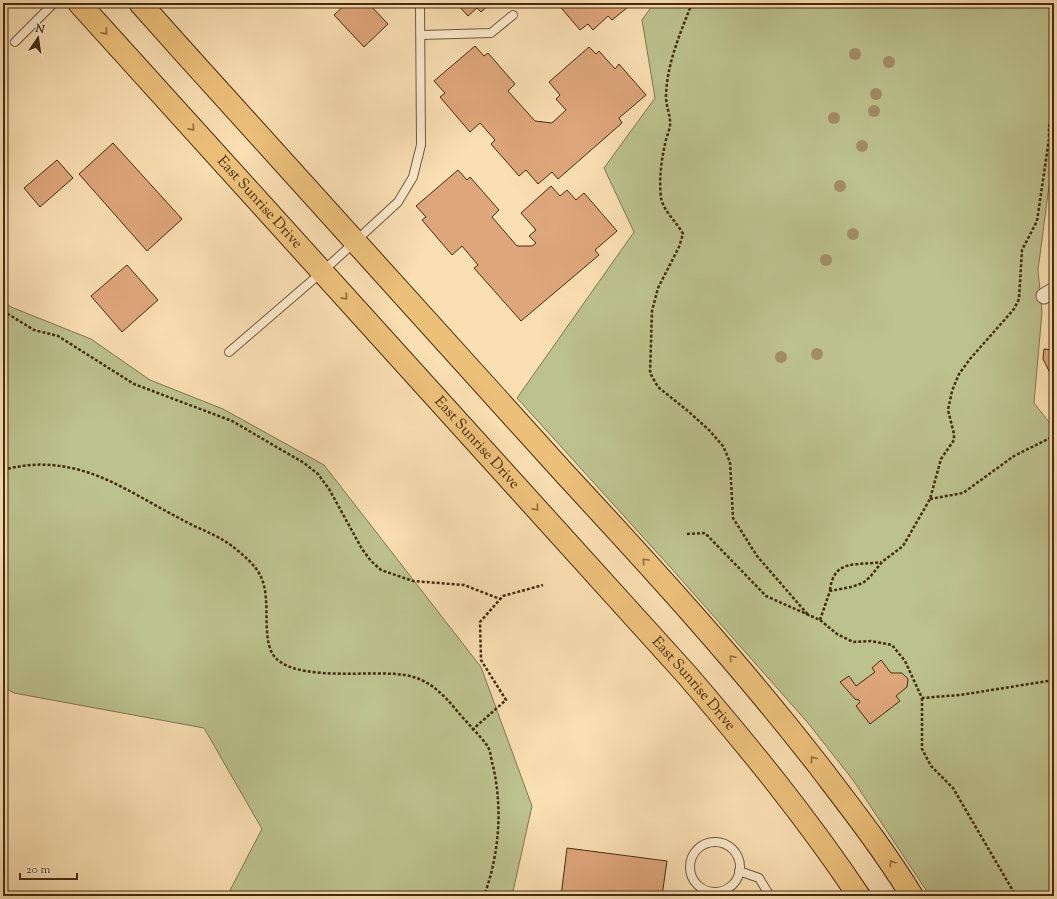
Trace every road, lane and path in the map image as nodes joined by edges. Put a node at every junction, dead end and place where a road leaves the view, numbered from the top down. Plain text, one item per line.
1 (54, 3) edge
2 (79, 3) edge
3 (140, 3) edge
4 (420, 3) edge
5 (692, 3) edge
6 (513, 15) dead end
7 (420, 35) junction
8 (14, 42) dead end
9 (1054, 105) edge
10 (353, 243) junction
11 (322, 272) junction
12 (3, 311) edge
13 (229, 352) dead end
14 (1054, 436) edge
15 (3, 470) edge
16 (930, 498) junction
17 (688, 534) dead end
18 (882, 562) junction
19 (543, 585) dead end
20 (830, 590) junction
21 (500, 599) junction
22 (809, 616) junction
23 (820, 620) junction
24 (1054, 680) edge
25 (922, 698) junction
26 (472, 730) junction
27 (739, 871) junction
28 (715, 894) edge
29 (484, 896) edge
30 (770, 896) edge
31 (859, 896) edge
32 (912, 896) edge
33 (1016, 896) edge

1 - 8 lane
2 -> 11 main road, East Sunrise Drive
3 - 10 main road
4 - 7 lane
5 - 22 path
6 - 7 lane
7 - 10 lane
9 - 16 path
10 - 11 lane
32 -> 10 main road
11 - 13 lane
11 -> 31 main road, East Sunrise Drive
12 - 21 path
14 - 16 path
15 - 26 path
16 - 18 path
17 - 22 path
18 - 20 path
18 - 20 path
19 - 21 path
20 - 23 path
21 - 26 path
22 - 23 path
23 - 25 path
24 - 25 path
25 - 33 path
26 - 29 path
27 - 28 lane
27 - 28 lane
27 - 30 lane

